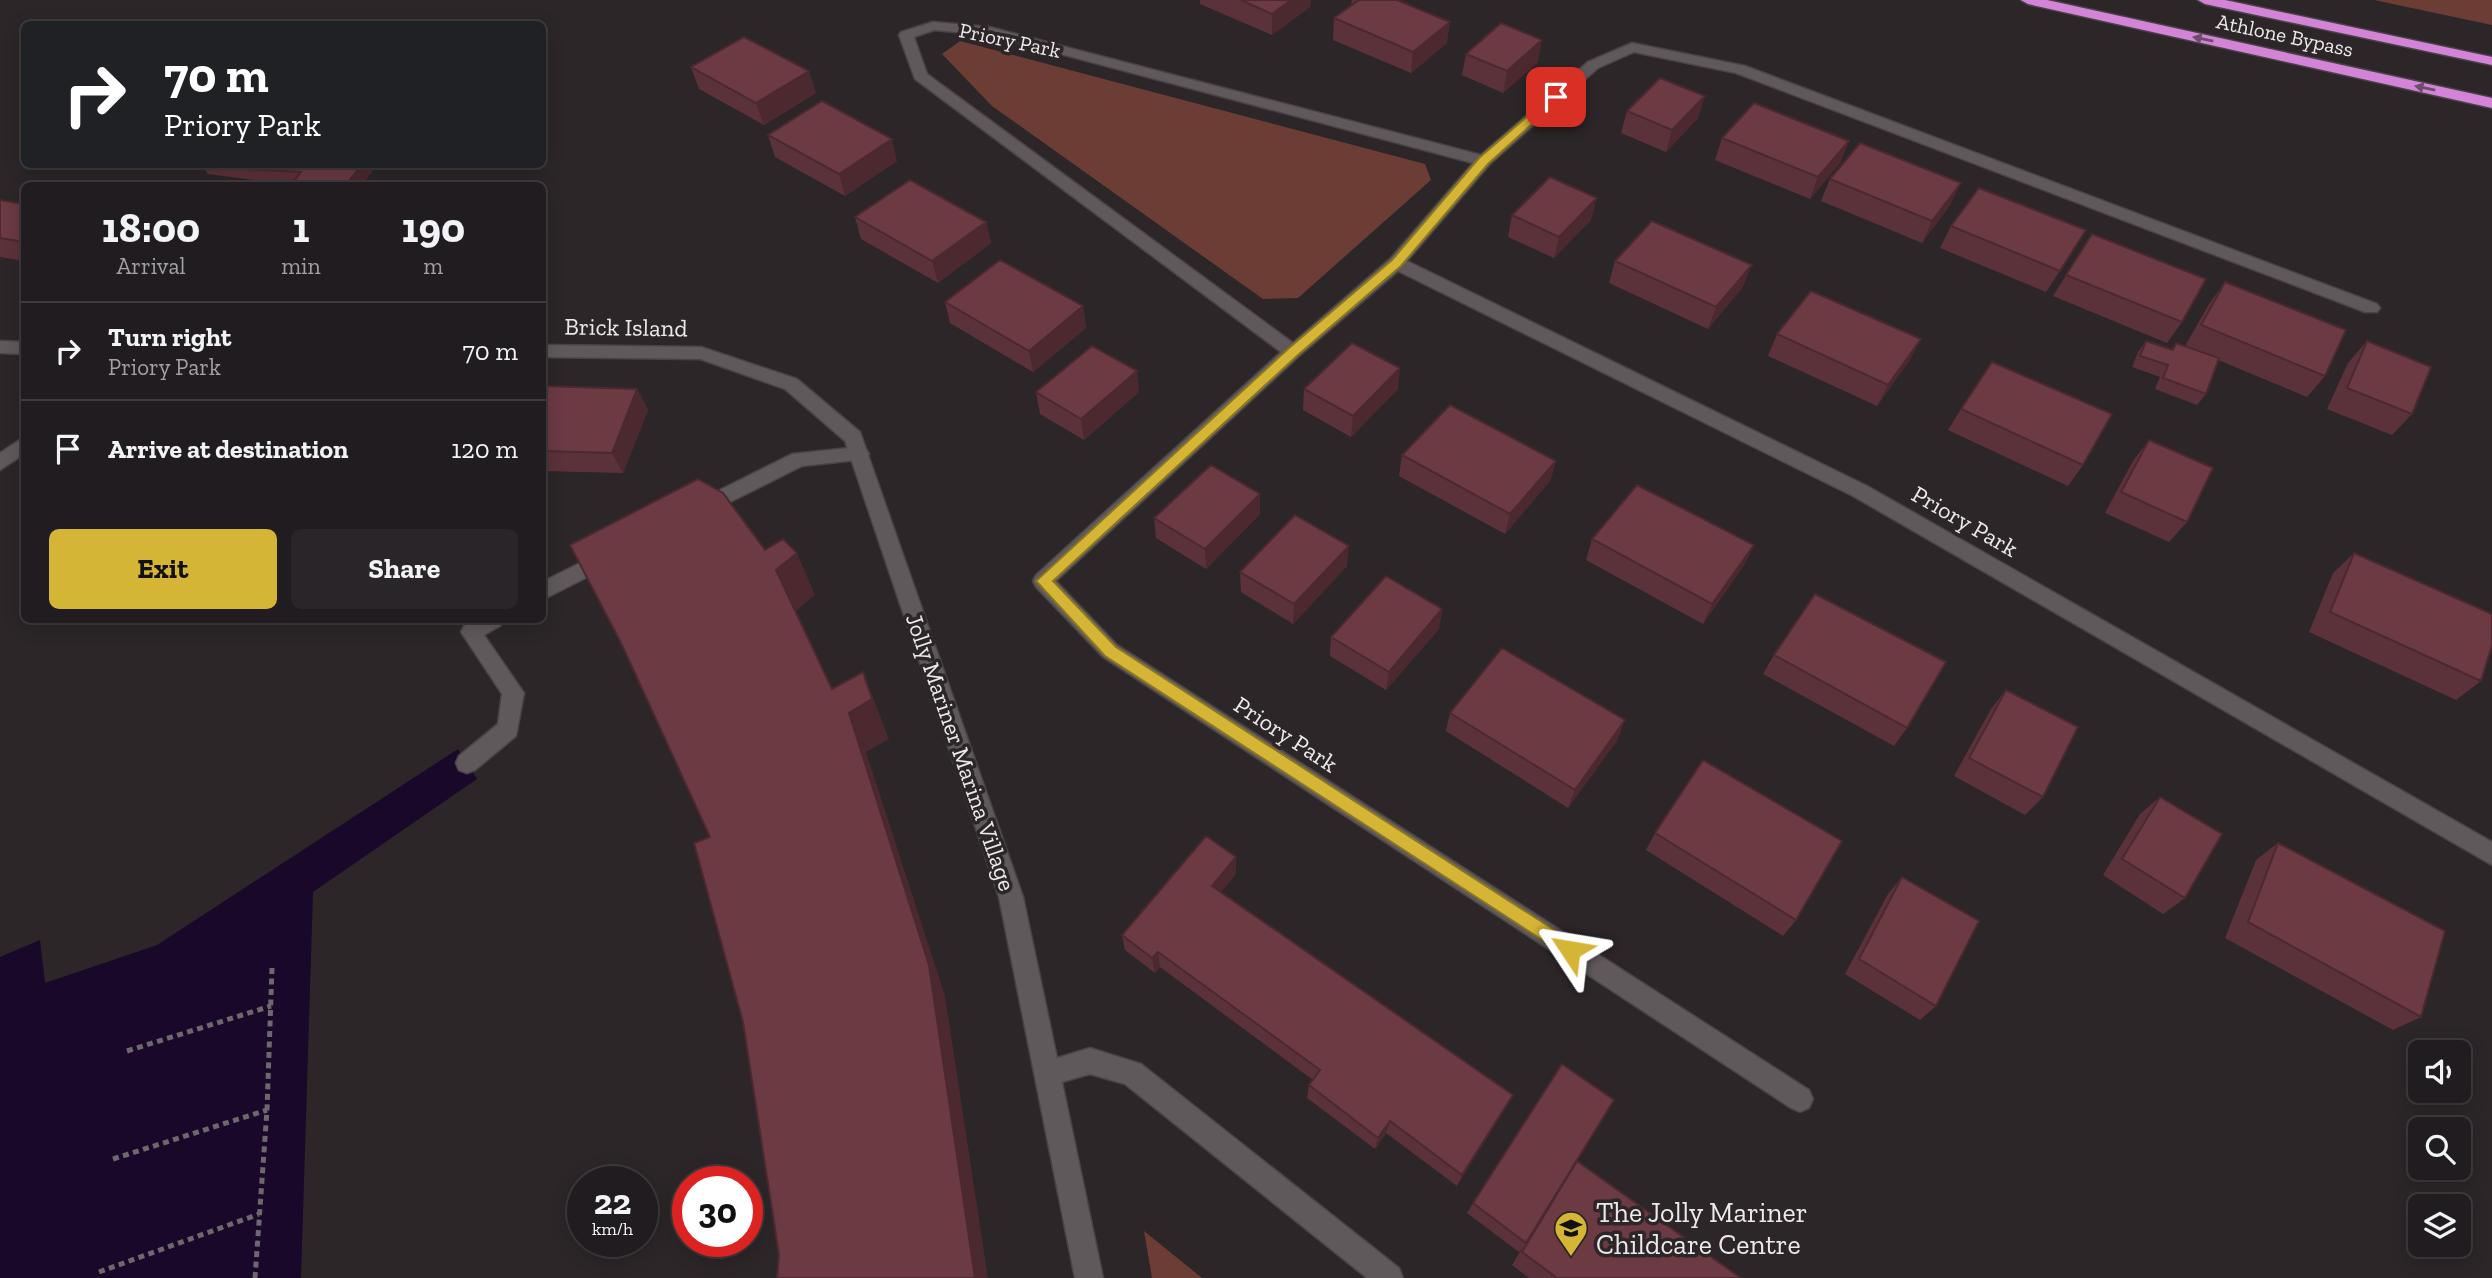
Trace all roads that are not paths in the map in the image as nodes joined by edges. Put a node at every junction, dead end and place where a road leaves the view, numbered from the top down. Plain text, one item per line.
1 (2028, 0) edge
2 (2205, 0) edge
3 (2492, 61) edge
4 (2492, 103) edge
5 (1484, 161) junction
6 (1396, 263) junction
7 (2371, 308) dead end
8 (0, 348) edge
9 (21, 348) edge
10 (546, 351) edge
11 (1293, 352) junction
12 (856, 445) junction
13 (21, 446) edge
14 (0, 463) edge
15 (682, 518) edge
16 (624, 548) edge
17 (546, 590) edge
18 (488, 623) edge
19 (467, 763) dead end
20 (2492, 854) edge
21 (1048, 1074) junction
22 (1800, 1099) dead end
23 (1089, 1278) edge
24 (1389, 1278) edge

4 -> 1 highway, Athlone Bypass
2 - 3 highway, Athlone Bypass
5 - 6 street, Priory Park
5 - 7 street, Priory Park
5 - 11 street, Priory Park
6 - 11 street, Priory Park
6 - 20 street, Priory Park
8 - 9 street
10 - 12 street, Brick Island
11 - 22 street, Priory Park
12 - 15 street
12 - 21 street, Jolly Mariner Marina Village
13 - 14 street
16 - 17 street
18 - 19 street
21 - 23 street, Jolly Mariner Marina Village
21 - 24 street

